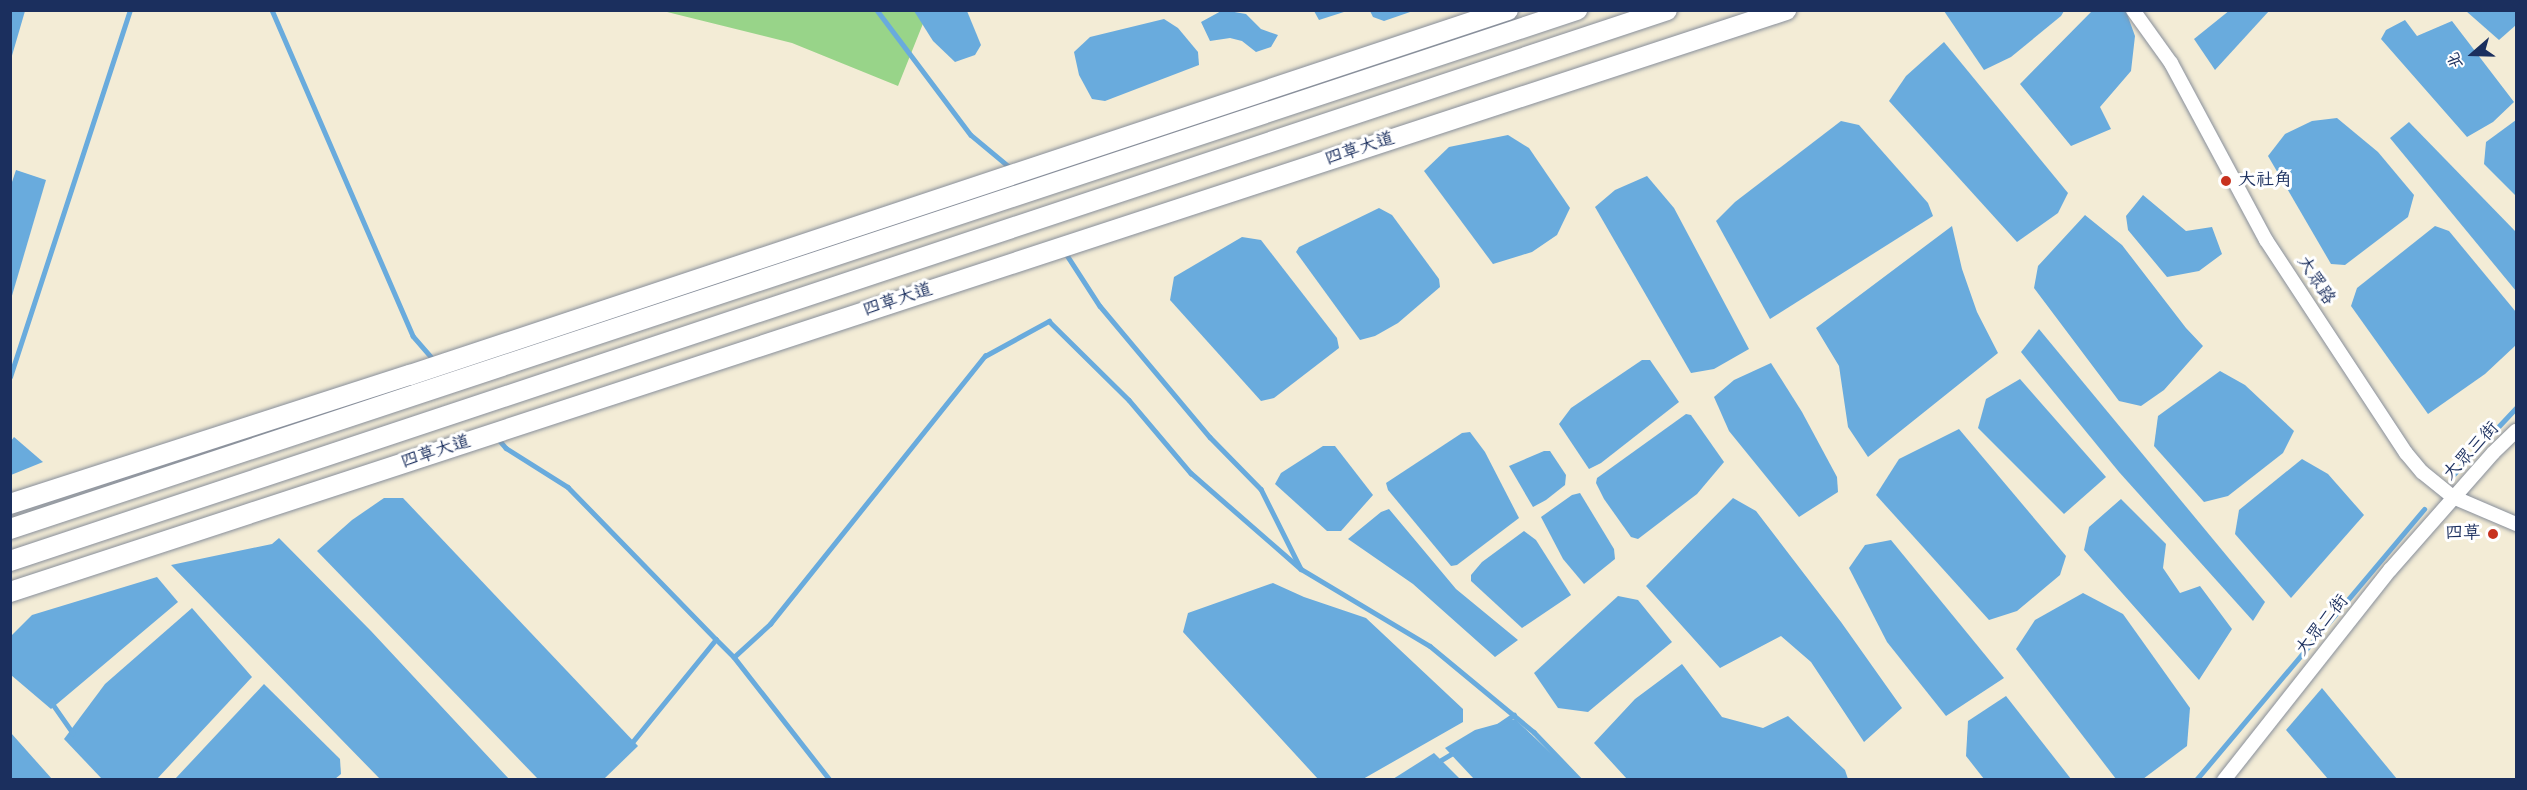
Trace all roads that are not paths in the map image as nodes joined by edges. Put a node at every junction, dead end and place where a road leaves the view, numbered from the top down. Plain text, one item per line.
1 (1508, 10) edge
2 (1577, 10) edge
3 (1667, 10) edge
4 (1786, 10) edge
5 (2133, 10) edge
6 (2517, 431) edge
7 (2453, 497) junction
8 (10, 504) edge
9 (2517, 524) edge
10 (10, 529) edge
11 (10, 561) edge
12 (10, 592) edge
13 (2224, 780) edge

1 - 8 street
2 - 10 street
3 - 11 street, 四草大道
4 - 12 street, 四草大道
5 - 7 street, 大眾路
6 - 7 street, 大眾三街
7 - 9 street, 大眾路
7 - 13 street, 大眾二街

